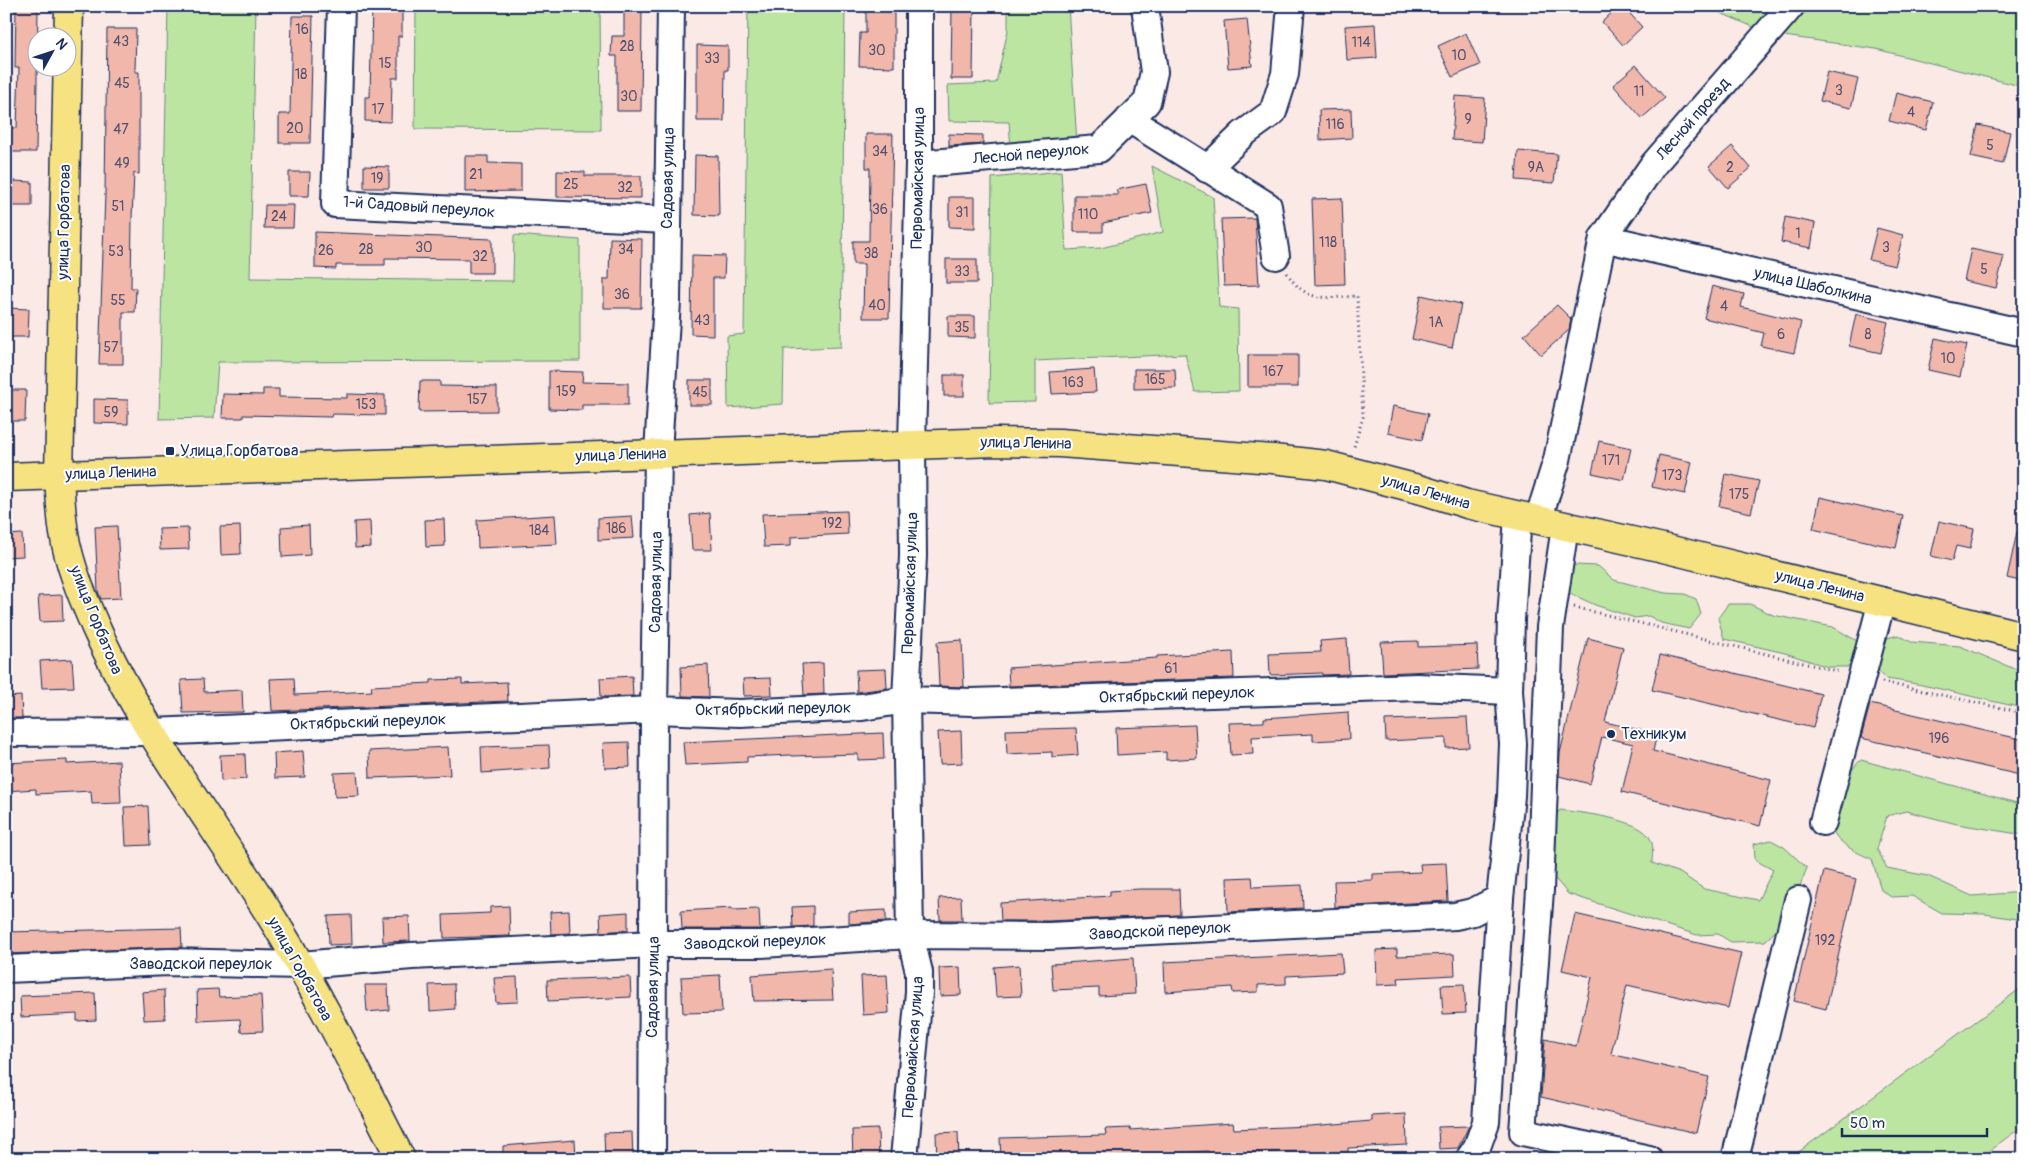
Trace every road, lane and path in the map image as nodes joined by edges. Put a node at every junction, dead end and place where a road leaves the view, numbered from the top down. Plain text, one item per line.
1 (69, 6) edge
2 (341, 6) edge
3 (671, 6) edge
4 (920, 6) edge
5 (1145, 6) edge
6 (1291, 6) edge
7 (1791, 6) edge
8 (1130, 119) junction
9 (919, 164) junction
10 (1207, 169) junction
11 (667, 220) junction
12 (1603, 238) junction
13 (1276, 256) joint
14 (2024, 333) edge
15 (912, 444) junction
16 (658, 453) junction
17 (1348, 470) junction
18 (59, 475) junction
19 (6, 477) edge
20 (1528, 518) junction
21 (1565, 526) junction
22 (1882, 601) junction
23 (1554, 602) junction
24 (2024, 636) edge
25 (1861, 678) junction
26 (1509, 691) junction
27 (906, 700) junction
28 (654, 710) junction
29 (2024, 713) edge
30 (152, 732) junction
31 (6, 733) edge
32 (1823, 822) dead end
33 (1500, 898) junction
34 (1798, 900) dead end
35 (910, 936) junction
36 (654, 944) junction
37 (300, 965) junction
38 (6, 969) edge
39 (401, 1159) edge
40 (652, 1159) edge
41 (904, 1159) edge
42 (1469, 1159) edge
43 (1649, 1159) edge
44 (1735, 1159) edge

1 - 18 main road, улица Горбатова
2 - 11 street, 1-й Садовый переулок
3 - 11 street, Садовая улица
4 - 9 street, Первомайская улица
5 - 8 street, Лесной переулок
6 - 10 street
7 - 12 street, Лесной проезд
8 - 9 street, Лесной переулок
8 - 10 street
9 - 15 street, Первомайская улица
10 - 13 street
11 - 16 street, Садовая улица
12 - 14 street, улица Шаболкина
12 - 20 street
13 - 17 path
15 - 16 main road, улица Ленина
15 - 17 main road, улица Ленина
15 - 27 street, Первомайская улица
16 - 18 main road, улица Ленина
16 - 28 street, Садовая улица
17 - 20 main road, улица Ленина
18 - 19 main road, улица Ленина
18 - 30 main road, улица Горбатова
20 - 21 main road, улица Ленина
20 - 26 street
21 - 22 main road, улица Ленина
21 - 23 street
22 - 24 main road, улица Ленина
22 - 25 street
23 - 25 path
23 - 43 street
25 - 29 path
25 - 32 street
26 - 27 street, Октябрьский переулок
26 - 33 street
27 - 28 street, Октябрьский переулок
27 - 35 street, Первомайская улица
28 - 30 street, Октябрьский переулок
28 - 36 street, Садовая улица
30 - 31 street, Октябрьский переулок
30 - 37 main road, улица Горбатова
33 - 35 street, Заводской переулок
33 - 42 street
34 - 44 street
35 - 36 street, Заводской переулок
35 - 41 street, Первомайская улица
36 - 37 street, Заводской переулок
36 - 40 street, Садовая улица
37 - 38 street, Заводской переулок
37 - 39 main road, улица Горбатова

